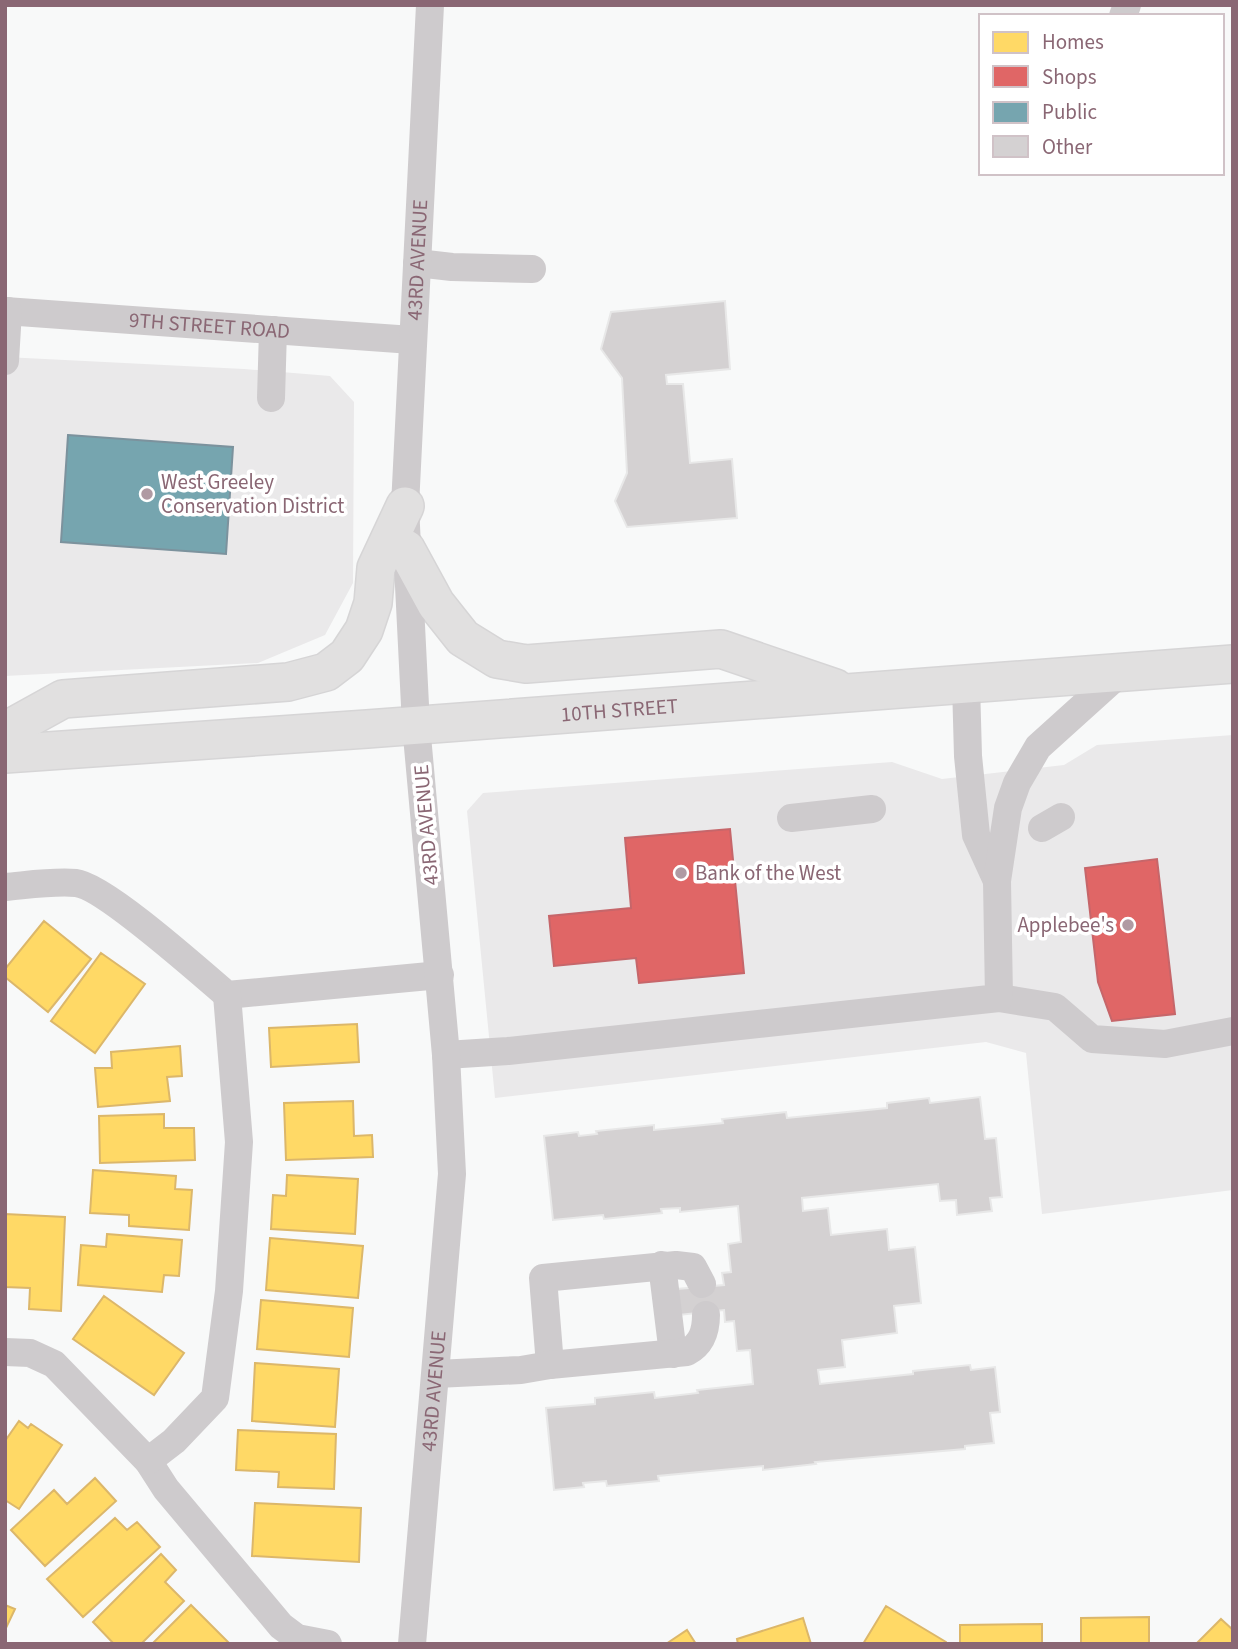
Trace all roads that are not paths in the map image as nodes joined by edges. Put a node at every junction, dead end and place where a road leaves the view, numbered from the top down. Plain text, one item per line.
1 (430, 5) edge
2 (417, 263) junction
3 (532, 270) dead end
4 (7, 311) edge
5 (273, 330) junction
6 (412, 340) junction
7 (5, 361) edge
8 (271, 398) dead end
9 (405, 506) junction
10 (406, 550) junction
11 (1233, 664) edge
12 (1120, 673) junction
13 (966, 684) junction
14 (849, 693) junction
15 (416, 725) junction
16 (5, 731) edge
17 (5, 754) edge
18 (872, 810) dead end
19 (792, 818) dead end
20 (996, 881) junction
21 (5, 887) edge
22 (440, 975) junction
23 (227, 995) junction
24 (999, 998) junction
25 (1233, 1031) edge
26 (446, 1055) junction
27 (662, 1265) junction
28 (702, 1284) dead end
29 (706, 1315) dead end
30 (5, 1352) edge
31 (673, 1354) junction
32 (550, 1365) junction
33 (436, 1374) junction
34 (148, 1461) junction
35 (328, 1644) edge
36 (412, 1644) edge

1 - 2 street, 43RD AVENUE
2 - 3 street
2 - 6 street, 43RD AVENUE
4 - 5 street, 9TH STREET ROAD
4 - 7 street
5 - 6 street, 9TH STREET ROAD
5 - 8 street
6 - 9 street, 43RD AVENUE
9 - 10 street, 43RD AVENUE
9 - 16 main road
10 - 14 main road
10 - 15 street, 43RD AVENUE
11 - 12 main road, 10TH STREET
12 - 13 main road, 10TH STREET
12 - 20 street
13 - 14 main road, 10TH STREET
13 - 20 street
14 - 15 main road, 10TH STREET
15 - 17 main road, 10TH STREET
15 - 22 street, 43RD AVENUE
18 - 19 street
20 - 24 street
21 - 23 street
22 - 23 street
22 - 26 street, 43RD AVENUE
23 - 34 street
24 - 25 street
24 - 26 street
26 - 33 street, 43RD AVENUE
27 - 28 street
27 - 31 street
27 - 32 street
29 - 31 street
30 - 34 street
31 - 32 street
32 - 33 street
33 - 36 street, 43RD AVENUE
34 - 35 street

